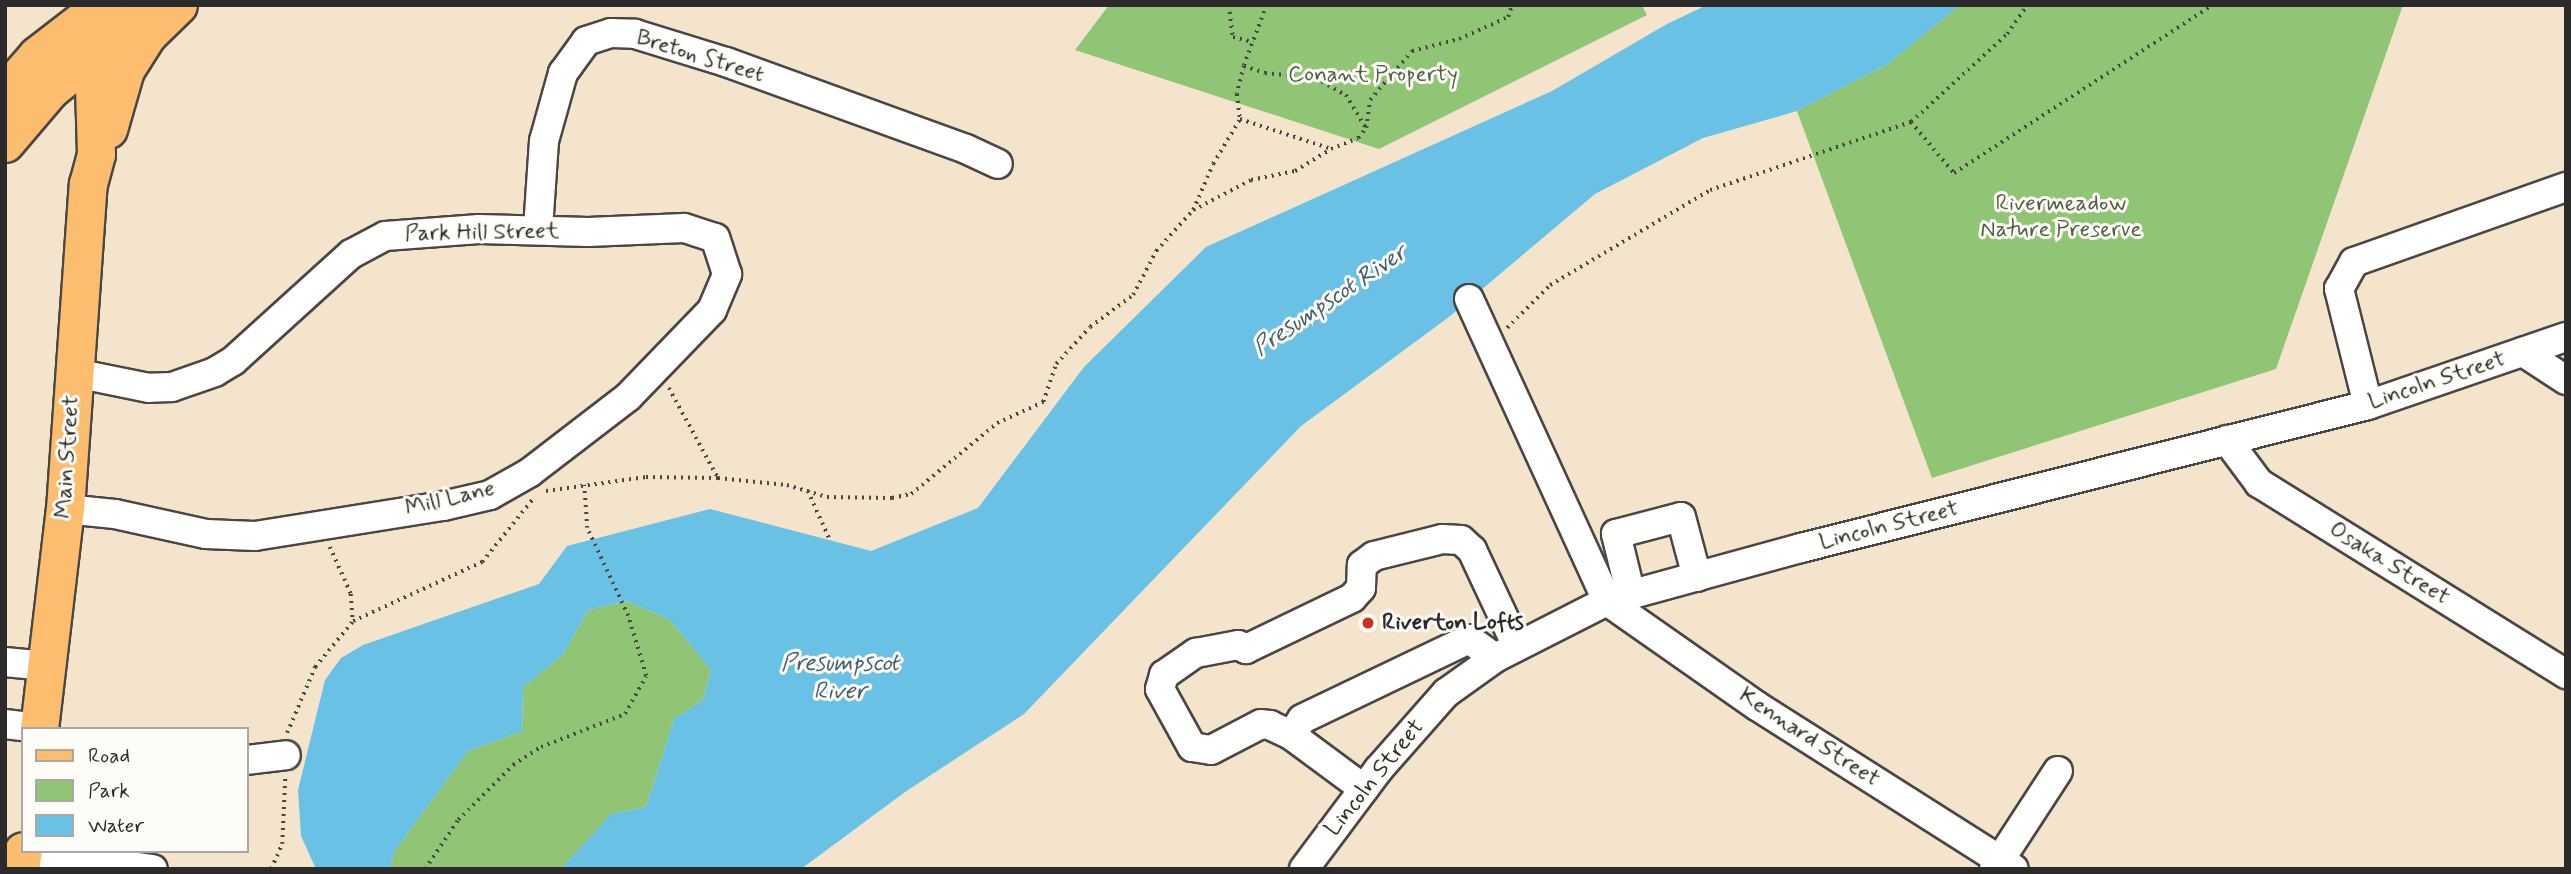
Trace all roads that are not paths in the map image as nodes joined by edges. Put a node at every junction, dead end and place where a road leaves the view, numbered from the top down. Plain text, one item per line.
1 (155, 5) edge
2 (178, 5) edge
3 (84, 26) edge
4 (5, 94) edge
5 (5, 143) edge
6 (998, 164) dead end
7 (88, 184) junction
8 (2566, 187) edge
9 (538, 229) junction
10 (720, 252) joint
11 (1469, 299) dead end
12 (2566, 337) edge
13 (2523, 352) junction
14 (75, 373) junction
15 (2566, 380) edge
16 (2368, 405) junction
17 (2227, 440) junction
18 (65, 509) junction
19 (1697, 577) junction
20 (1619, 598) junction
21 (1506, 652) junction
22 (5, 662) edge
23 (46, 666) junction
24 (2566, 674) edge
25 (5, 724) edge
26 (25, 727) edge
27 (39, 727) edge
28 (1292, 735) junction
29 (286, 755) road end
30 (248, 760) edge
31 (2058, 771) dead end
32 (1364, 789) junction
33 (37, 853) edge
34 (2003, 866) edge
35 (153, 869) edge
36 (1304, 869) edge

1 - 3 highway
2 - 7 main road
3 - 4 highway
3 - 5 highway
3 - 7 main road, Main Street
6 - 9 street, Breton Street
7 - 14 main road, Main Street
8 - 16 street
9 - 10 street, Park Hill Street
9 - 14 street, Park Hill Street
10 - 18 street, Mill Lane
11 - 20 street
12 - 13 street, Lincoln Street
13 - 15 street
13 - 16 street, Lincoln Street
14 - 18 main road, Main Street
16 - 17 street, Lincoln Street
17 - 19 street, Lincoln Street
17 - 24 street, Osaka Street
18 - 23 main road, Main Street
19 - 20 street, Lincoln Street
19 - 20 street
20 - 21 street, Lincoln Street
20 - 34 street, Kennard Street
21 - 28 street
21 - 28 street
21 - 32 street, Lincoln Street
22 - 23 street
23 - 27 main road, Main Street
25 - 26 street
28 - 32 street
29 - 30 street
31 - 34 street
32 - 36 street, Lincoln Street
33 - 35 street

